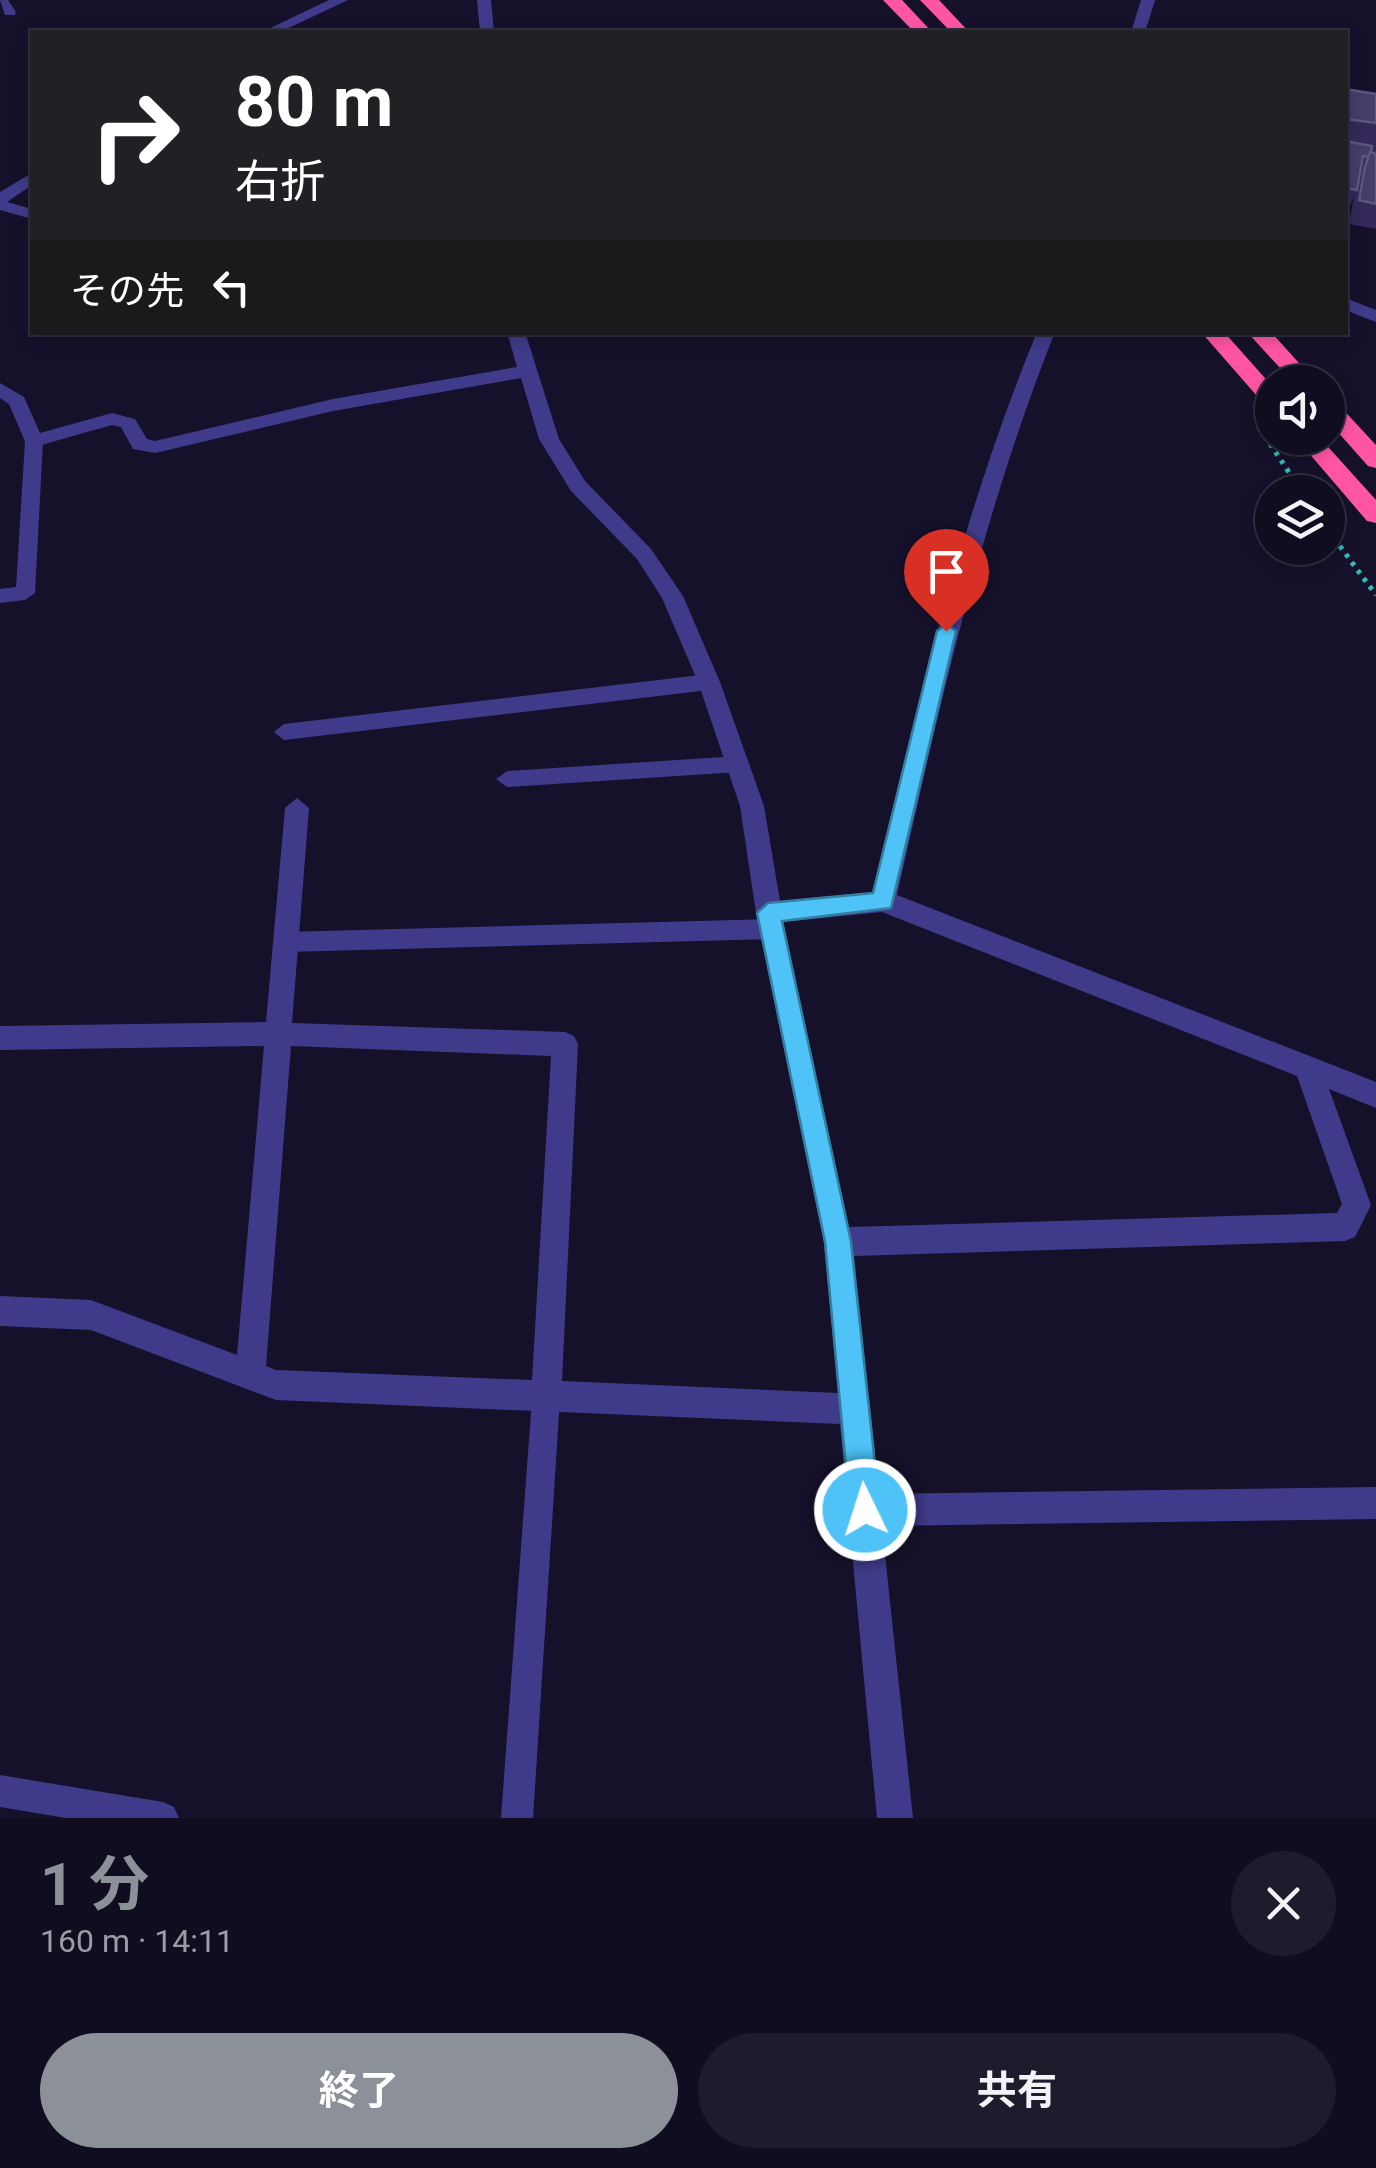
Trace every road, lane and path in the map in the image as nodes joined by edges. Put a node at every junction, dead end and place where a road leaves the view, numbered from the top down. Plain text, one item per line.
1 (342, 0) edge
2 (484, 0) edge
3 (892, 0) edge
4 (929, 0) edge
5 (1148, 0) edge
6 (274, 30) edge
7 (487, 30) edge
8 (921, 30) edge
9 (958, 30) edge
10 (1139, 30) edge
11 (30, 180) edge
12 (0, 202) edge
13 (30, 213) edge
14 (1348, 304) edge
15 (1376, 317) edge
16 (517, 335) edge
17 (1045, 335) edge
18 (1215, 335) edge
19 (1261, 335) edge
20 (1289, 365) edge
21 (527, 371) junction
22 (1255, 380) edge
23 (0, 388) edge
24 (1345, 426) edge
25 (34, 441) junction
26 (1322, 455) edge
27 (1376, 460) edge
28 (1376, 515) edge
29 (1345, 553) edge
30 (1376, 595) edge
31 (0, 596) edge
32 (708, 682) junction
33 (284, 732) dead end
34 (738, 764) junction
35 (507, 779) dead end
36 (297, 808) dead end
37 (883, 901) junction
38 (771, 921) junction
39 (286, 942) junction
40 (278, 1034) junction
41 (0, 1038) edge
42 (1307, 1066) junction
43 (1376, 1095) edge
44 (838, 1242) junction
45 (0, 1311) edge
46 (250, 1376) junction
47 (546, 1399) junction
48 (858, 1409) junction
49 (1376, 1503) edge
50 (865, 1510) junction
51 (0, 1791) edge
52 (163, 1818) edge
53 (517, 1818) edge
54 (895, 1818) edge

1 - 6 street
2 - 7 street
3 - 8 highway
4 - 9 highway
5 - 10 street
11 - 12 street
12 - 13 street
14 - 15 street
16 - 21 street
17 - 37 street
18 - 22 highway
19 - 20 highway
21 - 25 street
21 - 32 street
23 - 25 street
24 - 27 highway
25 - 31 lane
26 - 28 highway
29 - 30 path
32 - 33 lane
32 - 34 street
34 - 35 lane
34 - 38 street
36 - 39 street
37 - 38 street
37 - 42 street
38 - 39 lane
38 - 44 street
39 - 40 street
40 - 41 street
40 - 46 street
40 - 47 street
42 - 43 street
42 - 44 street
44 - 48 street
45 - 46 street
46 - 47 street
47 - 48 street
47 - 53 lane
48 - 50 street
49 - 50 street
50 - 54 street
51 - 52 lane

